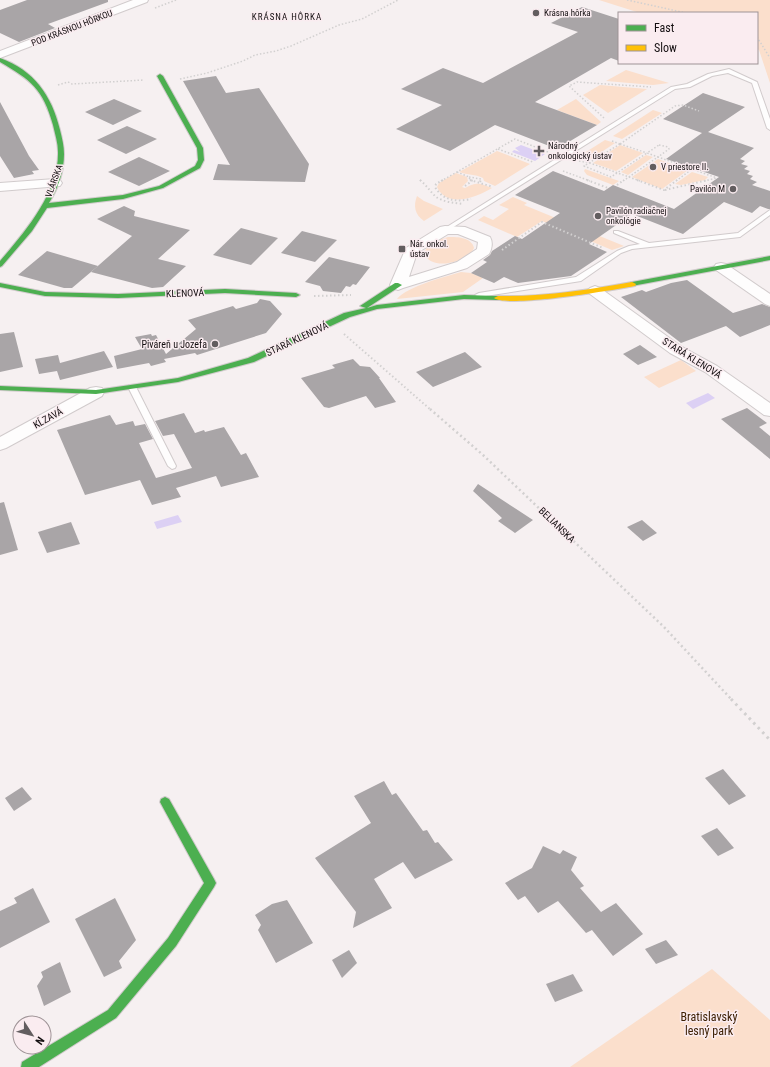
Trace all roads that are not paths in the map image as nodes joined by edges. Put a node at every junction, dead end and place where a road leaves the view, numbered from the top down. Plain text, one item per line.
1 (143, 0) edge
2 (0, 55) edge
3 (0, 60) edge
4 (160, 76) dead end
5 (770, 128) edge
6 (55, 183) junction
7 (0, 187) edge
8 (44, 206) junction
9 (770, 212) edge
10 (445, 230) junction
11 (616, 232) dead end
12 (649, 245) junction
13 (770, 258) edge
14 (1, 263) edge
15 (721, 267) junction
16 (398, 285) junction
17 (0, 286) edge
18 (595, 291) junction
19 (296, 295) road end
20 (470, 297) junction
21 (770, 301) edge
22 (347, 316) junction
23 (132, 387) junction
24 (0, 388) edge
25 (96, 392) junction
26 (770, 411) edge
27 (0, 444) edge
28 (172, 466) dead end
29 (165, 802) dead end
30 (27, 1067) edge

1 - 2 street, POD KRÁSNOU HÔRKOU
3 - 6 street, VLÁRSKA
4 - 8 street
5 - 10 lane
6 - 7 street
6 - 8 street, VLÁRSKA
8 - 14 street, VLÁRSKA
9 - 12 lane
10 - 16 street
10 - 16 street
11 - 12 lane
12 - 20 lane
13 - 15 street, STARÁ KLENOVÁ
15 - 18 street, STARÁ KLENOVÁ
15 - 21 street
16 - 22 street
17 - 19 street, KLENOVÁ
18 - 20 street, STARÁ KLENOVÁ
18 - 26 street, STARÁ KLENOVÁ
20 - 22 street, STARÁ KLENOVÁ
22 - 23 street, STARÁ KLENOVÁ
23 - 25 street, STARÁ KLENOVÁ
23 - 28 lane
24 - 25 street, STARÁ KLENOVÁ
25 - 27 street, KĹZAVÁ
29 - 30 street

